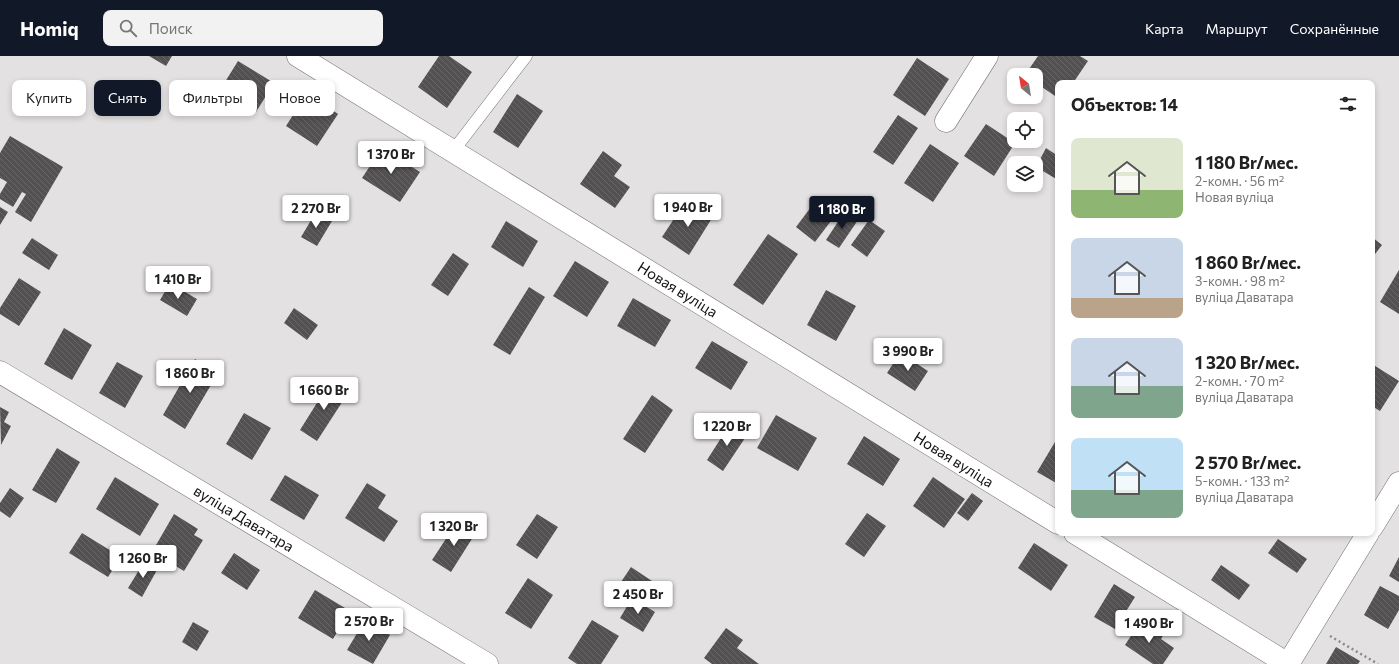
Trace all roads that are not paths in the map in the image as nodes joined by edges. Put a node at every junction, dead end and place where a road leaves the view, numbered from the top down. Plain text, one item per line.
1 (298, 56) edge
2 (526, 56) edge
3 (987, 56) edge
4 (946, 121) dead end
5 (453, 151) junction
6 (0, 372) edge
7 (1399, 483) edge
8 (1055, 521) edge
9 (1375, 522) edge
10 (1080, 536) edge
11 (1366, 536) edge
12 (487, 664) edge
13 (1288, 664) edge

1 - 5 street, Новая вуліца
2 - 5 lane
3 - 4 street
5 - 8 street, Новая вуліца
6 - 12 street, вуліца Даватара
7 - 9 street
10 - 13 street
11 - 13 street

